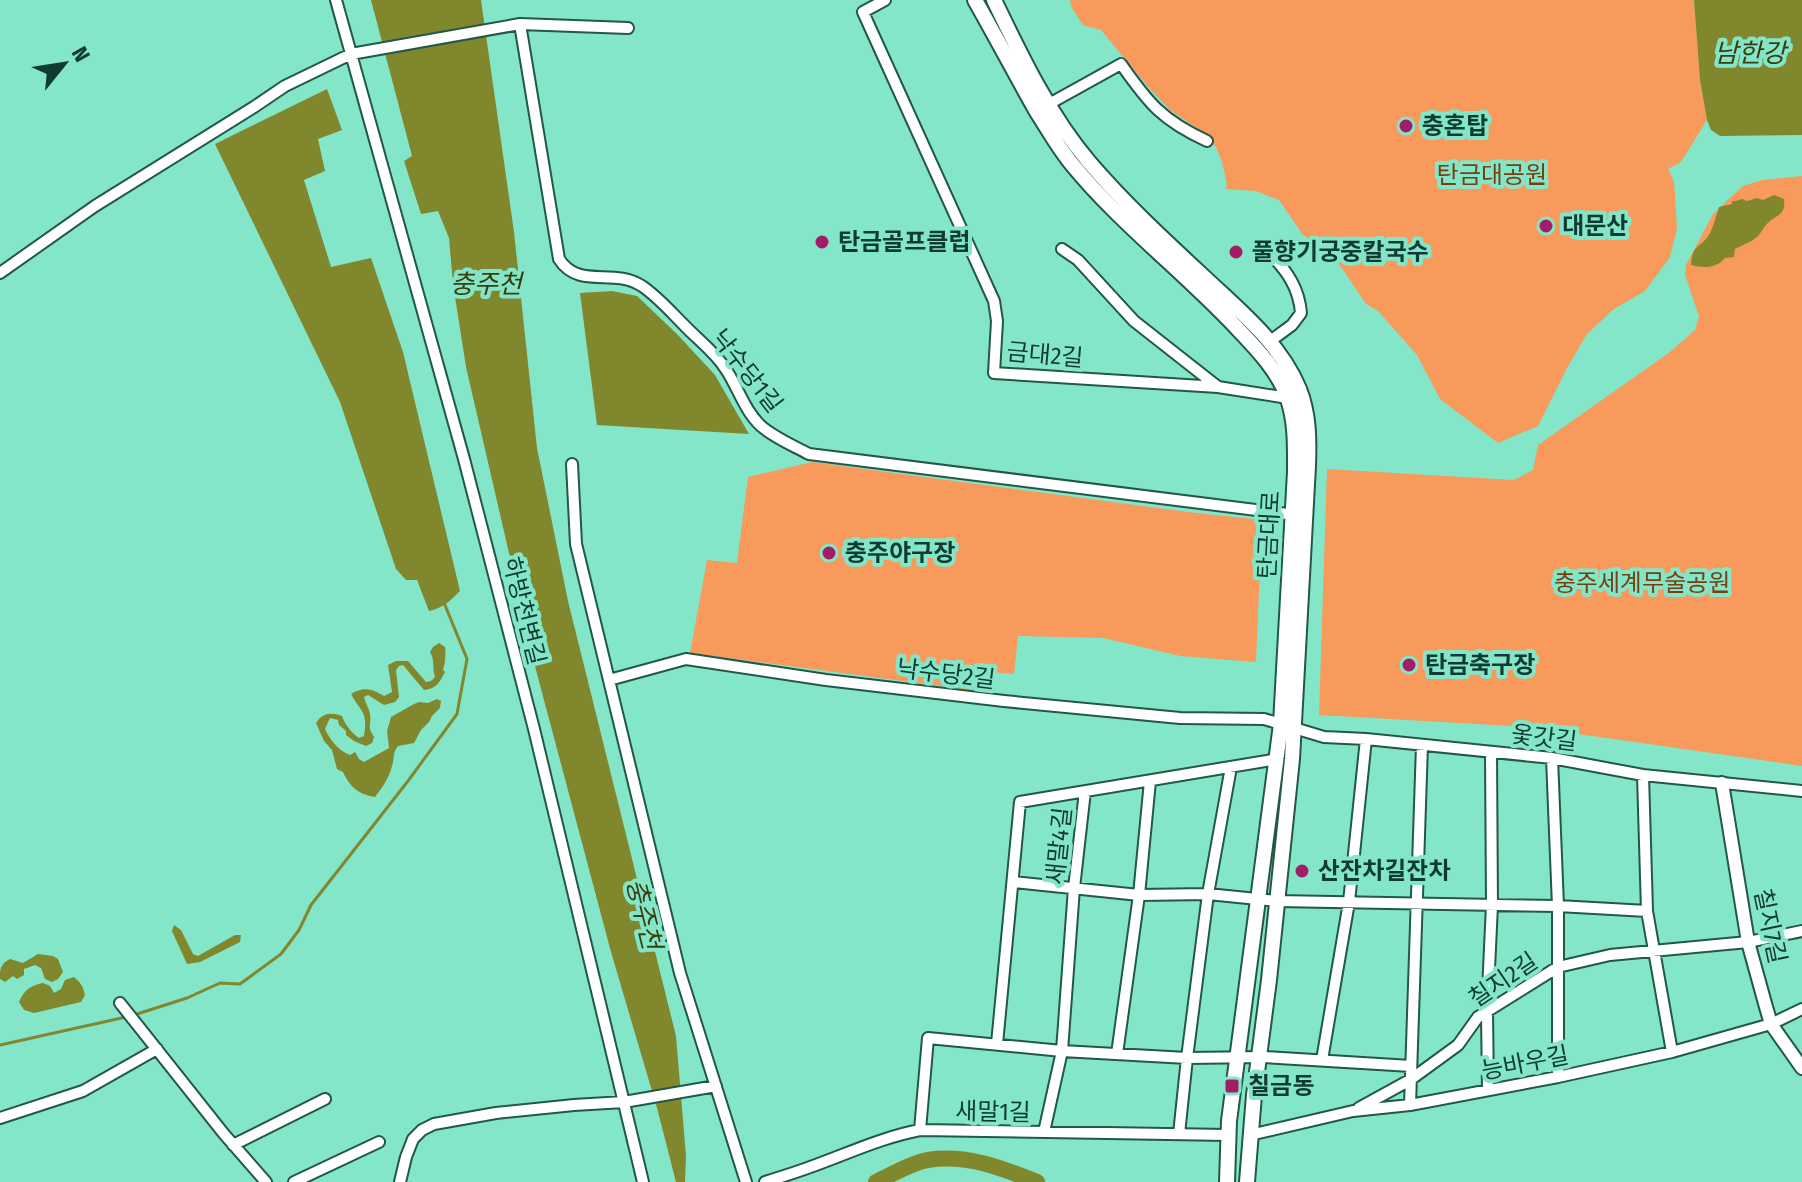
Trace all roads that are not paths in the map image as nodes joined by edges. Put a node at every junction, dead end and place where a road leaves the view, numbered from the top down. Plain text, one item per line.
1 (336, 0) edge
2 (885, 0) edge
3 (975, 0) edge
4 (994, 0) edge
5 (514, 25) junction
6 (628, 28) dead end
7 (351, 54) junction
8 (1049, 104) junction
9 (1207, 141) dead end
10 (1062, 249) dead end
11 (1271, 255) dead end
12 (0, 273) edge
13 (1269, 342) junction
14 (1218, 387) junction
15 (1288, 398) junction
16 (572, 464) dead end
17 (1298, 516) junction
18 (609, 680) junction
19 (1288, 727) junction
20 (1366, 739) junction
21 (1422, 745) junction
22 (1491, 752) junction
23 (1552, 758) junction
24 (1278, 759) junction
25 (1231, 767) junction
26 (1643, 775) junction
27 (1150, 781) junction
28 (1722, 783) junction
29 (1085, 791) junction
30 (1802, 791) edge
31 (1013, 882) junction
32 (1074, 888) junction
33 (1208, 894) junction
34 (1139, 895) junction
35 (1259, 900) junction
36 (1277, 901) junction
37 (1349, 902) junction
38 (1417, 904) junction
39 (1492, 905) junction
40 (1558, 906) junction
41 (1647, 911) junction
42 (1802, 931) edge
43 (1748, 942) junction
44 (1653, 951) junction
45 (1558, 967) junction
46 (120, 1003) dead end
47 (1802, 1009) edge
48 (1487, 1012) junction
49 (1771, 1024) junction
50 (997, 1044) junction
51 (157, 1049) junction
52 (1062, 1051) junction
53 (1672, 1052) junction
54 (1117, 1054) junction
55 (1238, 1057) junction
56 (1259, 1057) junction
57 (1187, 1058) junction
58 (1322, 1060) junction
59 (1411, 1066) junction
60 (1802, 1068) edge
61 (1558, 1077) junction
62 (1410, 1080) junction
63 (716, 1086) junction
64 (1488, 1090) junction
65 (325, 1099) dead end
66 (624, 1102) junction
67 (1410, 1105) junction
68 (1353, 1111) junction
69 (0, 1118) edge
70 (920, 1130) junction
71 (1044, 1132) junction
72 (1179, 1134) junction
73 (1228, 1135) junction
74 (1250, 1135) junction
75 (379, 1142) dead end
76 (233, 1145) junction
77 (266, 1182) edge
78 (294, 1182) edge
79 (400, 1182) edge
80 (643, 1182) edge
81 (746, 1182) edge
82 (765, 1182) edge
83 (1227, 1182) edge
84 (1247, 1182) edge

1 - 7 street, 하방천변길
2 - 14 street, 금대2길
3 - 15 main road, 탄금대로
4 - 8 main road, 탄금대로
5 - 6 street
5 - 7 street
5 - 17 street, 낙수당1길
7 - 12 street
7 - 66 street, 하방천변길
8 - 9 street
8 - 13 main road, 탄금대로
10 - 14 street
11 - 13 street
13 - 17 main road, 탄금대로
14 - 15 street, 금대2길
15 - 17 main road, 탄금대로
16 - 18 street
17 - 19 main road, 탄금대로
18 - 19 street, 낙수당2길
18 - 63 street
19 - 20 street, 옻갓길
19 - 24 main road, 탄금대로
19 - 36 main road, 탄금대로
20 - 21 street, 옻갓길
20 - 37 street
21 - 22 street, 옻갓길
21 - 38 street
22 - 23 street, 옻갓길
22 - 39 street
23 - 26 street, 옻갓길
23 - 40 street
24 - 25 street, 새말4길
24 - 35 main road, 탄금대로
25 - 27 street, 새말4길
25 - 33 street
26 - 28 street, 옻갓길
26 - 41 street
27 - 29 street, 새말4길
27 - 34 street
28 - 30 street, 옻갓길
28 - 43 street, 칠지7길
29 - 31 street
29 - 32 street, 새말4길
31 - 32 street
31 - 50 street
32 - 34 street
32 - 52 street, 새말4길
33 - 34 street
33 - 35 street
33 - 57 street
34 - 54 street
35 - 36 street
35 - 55 main road, 탄금대로
36 - 37 street
36 - 56 main road, 탄금대로
37 - 38 street
37 - 58 street
38 - 39 street
38 - 59 street
39 - 40 street
39 - 48 street
40 - 41 street
40 - 45 street
41 - 44 street
42 - 43 street, 칠지2길
43 - 44 street, 칠지2길
43 - 49 street, 칠지7길
44 - 45 street, 칠지2길
44 - 53 street
45 - 48 street, 칠지2길
45 - 61 street
46 - 51 street
47 - 49 street, 능바우길
48 - 62 street, 칠지2길
48 - 64 street
49 - 53 street, 능바우길
49 - 60 street, 칠지7길
50 - 52 street
50 - 70 street
51 - 69 street
51 - 76 street
52 - 54 street
52 - 71 street, 새말4길
53 - 61 street, 능바우길
54 - 57 street
55 - 56 street
55 - 57 street
55 - 73 main road, 탄금대로
56 - 58 street
56 - 74 main road, 탄금대로
57 - 72 street
58 - 59 street
59 - 62 street
61 - 64 street, 능바우길
62 - 67 street
62 - 68 street, 칠지2길
63 - 66 street
63 - 81 street
64 - 67 street, 능바우길
65 - 76 street
66 - 79 street
66 - 80 street, 하방천변길
67 - 68 street, 능바우길
68 - 74 street, 능바우길
70 - 71 street, 새말1길
70 - 82 street, 새말1길
71 - 72 street, 새말1길
72 - 73 street, 새말1길
73 - 74 street
73 - 83 main road, 탄금대로
74 - 84 main road, 탄금대로
75 - 78 street
76 - 77 street

